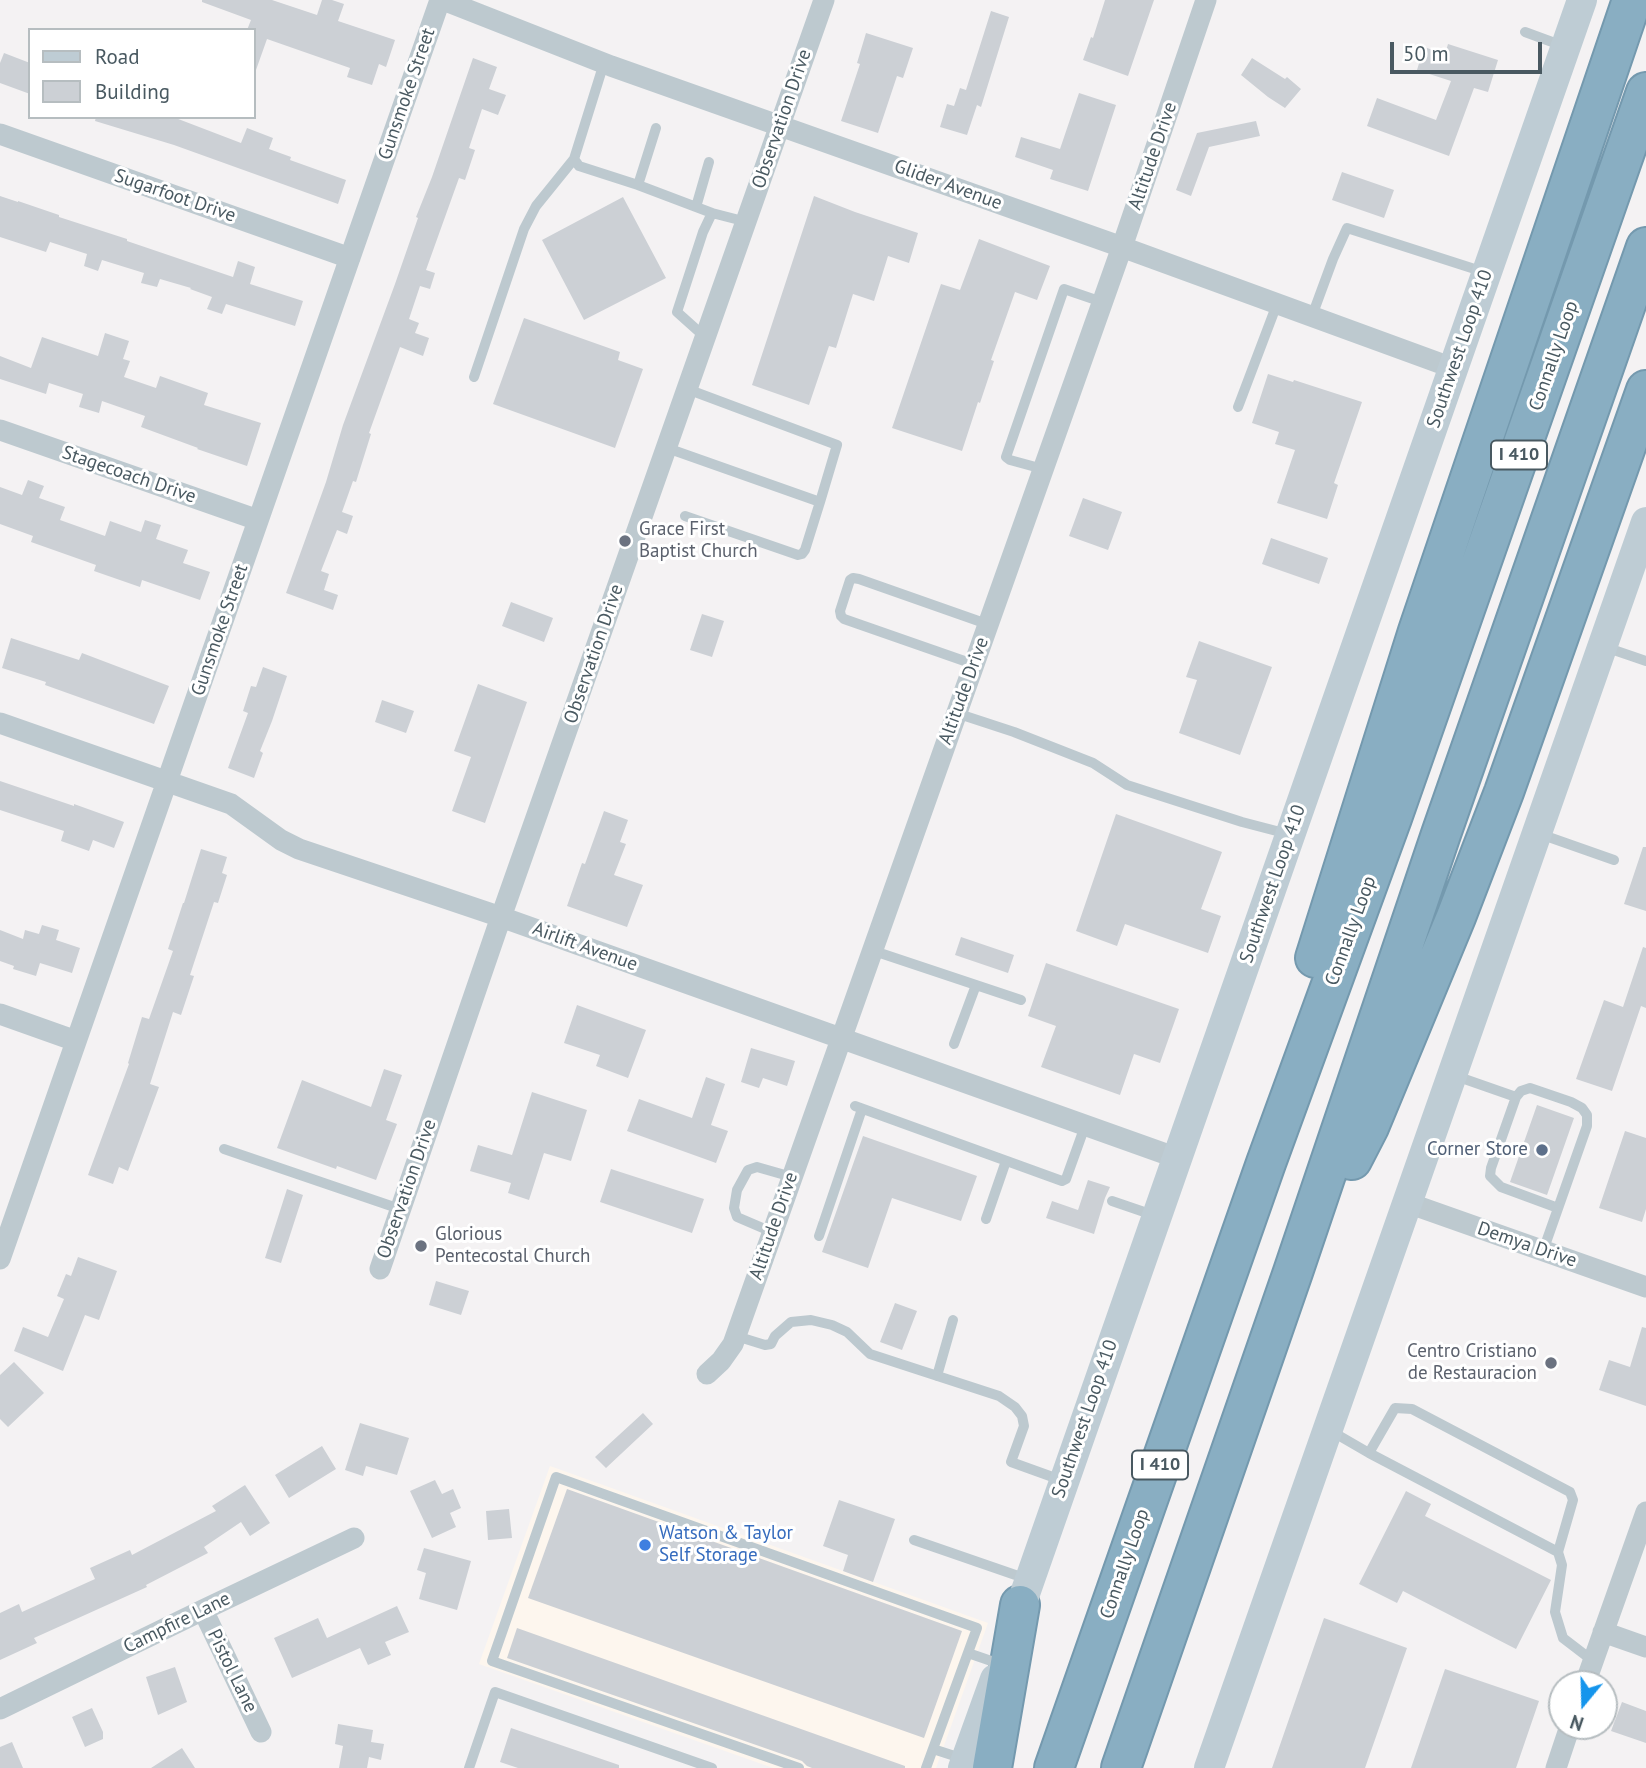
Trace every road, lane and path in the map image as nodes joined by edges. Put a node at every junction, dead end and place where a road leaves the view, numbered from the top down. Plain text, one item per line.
1 (442, 0) edge
2 (824, 0) edge
3 (1206, 0) edge
4 (1582, 0) edge
5 (1632, 0) edge
6 (1525, 33) dead end
7 (1566, 47) junction
8 (604, 63) junction
9 (1646, 92) edge
10 (780, 125) junction
11 (656, 128) dead end
12 (0, 134) edge
13 (573, 159) junction
14 (709, 162) dead end
15 (638, 185) junction
16 (696, 207) junction
17 (712, 213) junction
18 (747, 222) junction
19 (1122, 247) junction
20 (1646, 247) edge
21 (350, 258) junction
22 (1486, 273) junction
23 (1102, 302) junction
24 (1277, 304) junction
25 (1312, 316) junction
26 (706, 338) junction
27 (1453, 368) junction
28 (474, 377) dead end
29 (687, 389) junction
30 (1646, 390) edge
31 (1238, 407) dead end
32 (0, 430) edge
33 (667, 448) junction
34 (1043, 469) junction
35 (820, 502) junction
36 (685, 516) dead end
37 (258, 520) junction
38 (1646, 522) edge
39 (987, 624) junction
40 (1602, 646) junction
41 (1646, 661) edge
42 (973, 664) junction
43 (956, 713) junction
44 (0, 723) edge
45 (167, 780) junction
46 (1537, 833) junction
47 (1291, 835) junction
48 (1614, 860) dead end
49 (501, 917) junction
50 (872, 950) junction
51 (976, 985) junction
52 (1021, 1000) dead end
53 (0, 1014) edge
54 (840, 1039) junction
55 (76, 1041) junction
56 (954, 1044) dead end
57 (1452, 1075) junction
58 (1516, 1097) junction
59 (1085, 1126) junction
60 (224, 1149) dead end
61 (1177, 1158) junction
62 (1006, 1161) junction
63 (1266, 1163) junction
64 (792, 1177) junction
65 (1112, 1201) dead end
66 (1408, 1203) junction
67 (1558, 1208) junction
68 (400, 1209) junction
69 (1156, 1216) junction
70 (986, 1219) dead end
71 (772, 1231) junction
72 (819, 1236) dead end
73 (1543, 1251) junction
74 (0, 1259) edge
75 (380, 1269) dead end
76 (1293, 1272) junction
77 (1646, 1287) edge
78 (953, 1320) dead end
79 (736, 1336) junction
80 (707, 1374) dead end
81 (937, 1376) junction
82 (1328, 1429) junction
83 (1369, 1453) junction
84 (1064, 1481) junction
85 (1646, 1512) edge
86 (354, 1538) dead end
87 (914, 1540) dead end
88 (1558, 1552) junction
89 (1025, 1592) junction
90 (203, 1609) junction
91 (1603, 1632) junction
92 (1646, 1647) edge
93 (968, 1653) junction
94 (1593, 1661) junction
95 (1000, 1664) junction
96 (1590, 1670) edge
97 (0, 1709) edge
98 (261, 1732) dead end
99 (1565, 1740) edge
100 (933, 1749) junction
101 (679, 1763) edge
102 (974, 1765) edge
103 (469, 1768) edge
104 (712, 1768) edge
105 (799, 1768) edge
106 (926, 1768) edge
107 (1054, 1768) edge
108 (1121, 1768) edge
109 (1209, 1768) edge
110 (1556, 1768) edge

1 - 8 street, Glider Avenue
1 - 21 street, Gunsmoke Street
2 - 10 street, Observation Drive
3 - 19 street, Altitude Drive
4 - 7 main road, Southwest Loop 410
5 - 63 highway
6 - 7 lane
7 - 22 main road, Southwest Loop 410
8 - 10 street, Glider Avenue
8 - 13 lane
9 - 63 highway, Connally Loop / I 410
10 - 18 street, Observation Drive
10 - 19 street, Glider Avenue
11 - 15 lane
12 - 21 street, Sugarfoot Drive
13 - 15 lane
13 - 28 lane
14 - 16 lane
15 - 16 lane
16 - 17 lane
17 - 18 lane
17 - 26 lane
18 - 26 street, Observation Drive
19 - 23 street, Altitude Drive
19 - 24 street, Glider Avenue
20 - 76 highway, I 410
21 - 37 street, Gunsmoke Street
22 - 25 lane
22 - 27 main road, Southwest Loop 410
23 - 34 street, Altitude Drive
23 - 34 lane
24 - 25 street, Glider Avenue
24 - 31 lane
25 - 27 street, Glider Avenue
26 - 29 street, Observation Drive
27 - 47 main road, Southwest Loop 410
29 - 33 street, Observation Drive
29 - 35 lane
30 - 76 highway
32 - 37 street, Stagecoach Drive
33 - 35 lane
33 - 49 street, Observation Drive
34 - 39 street, Altitude Drive
35 - 36 lane
37 - 45 street, Gunsmoke Street
38 - 40 main road
39 - 42 street, Altitude Drive
39 - 42 lane
40 - 41 lane
40 - 46 main road
42 - 43 street, Altitude Drive
43 - 47 lane
43 - 50 street, Altitude Drive
44 - 45 street, Airlift Avenue
45 - 49 street, Airlift Avenue
45 - 55 street, Gunsmoke Street
46 - 48 lane
46 - 57 main road
47 - 61 main road, Southwest Loop 410
49 - 54 street, Airlift Avenue
49 - 68 street, Observation Drive
50 - 51 lane
50 - 54 street, Altitude Drive
51 - 52 lane
51 - 56 lane
53 - 55 street
54 - 59 street, Airlift Avenue
54 - 64 street, Altitude Drive
55 - 74 street, Gunsmoke Street
57 - 58 lane
57 - 66 main road
58 - 67 lane
58 - 67 lane
59 - 61 street, Airlift Avenue
59 - 62 lane
60 - 68 lane
61 - 69 main road, Southwest Loop 410
62 - 70 lane
62 - 72 lane
63 - 107 highway, Connally Loop / I 410
64 - 71 street, Altitude Drive
64 - 71 lane
65 - 69 lane
66 - 73 street, Demya Drive
66 - 82 main road
67 - 73 lane
68 - 75 street, Observation Drive
69 - 84 main road, Southwest Loop 410
71 - 79 street, Altitude Drive
73 - 77 street, Demya Drive
76 - 108 highway, I 410
78 - 81 lane
79 - 80 street, Altitude Drive
79 - 81 lane
81 - 84 lane
82 - 83 lane
82 - 109 main road
83 - 88 lane
83 - 88 lane
84 - 89 main road, Southwest Loop 410
85 - 91 street
86 - 90 street, Campfire Lane
87 - 89 lane
88 - 94 lane
89 - 95 main road, Southwest Loop 410
89 - 102 highway
90 - 97 street, Campfire Lane
90 - 98 street, Pistol Lane
91 - 92 street
91 - 94 street
93 - 95 lane
93 - 100 lane
93 - 105 lane
94 - 96 street
95 - 102 main road, Southwest Loop 410
99 - 110 street
100 - 102 lane
100 - 106 lane
101 - 103 lane
101 - 104 lane

